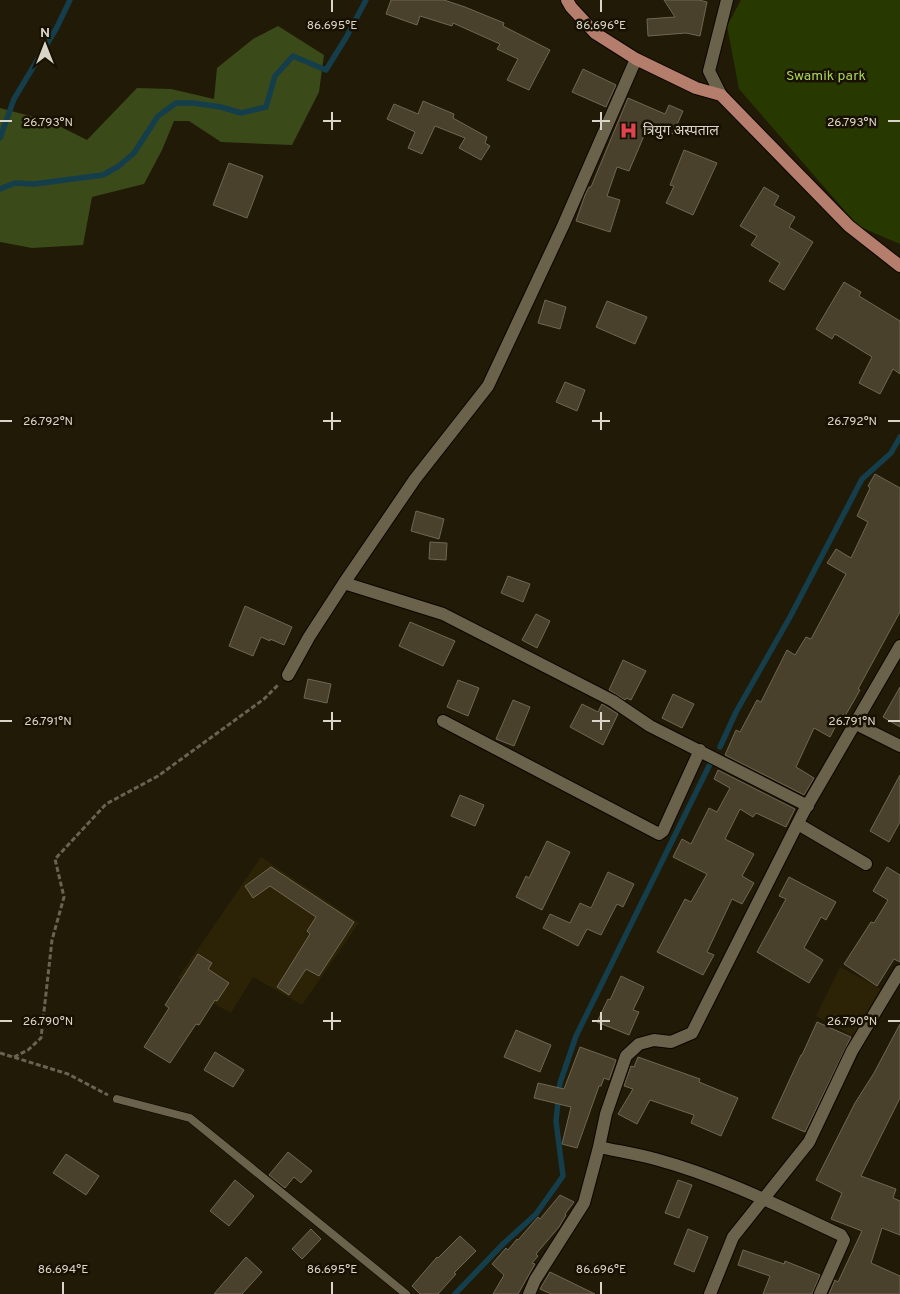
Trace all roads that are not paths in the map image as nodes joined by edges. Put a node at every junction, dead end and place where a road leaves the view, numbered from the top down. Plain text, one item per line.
1 (567, 0) edge
2 (727, 0) edge
3 (636, 59) junction
4 (721, 95) junction
5 (900, 266) edge
6 (344, 583) junction
7 (900, 646) edge
8 (288, 675) road end
9 (443, 721) dead end
10 (856, 724) junction
11 (900, 746) edge
12 (700, 750) junction
13 (808, 806) junction
14 (798, 824) junction
15 (866, 864) dead end
16 (900, 971) edge
17 (117, 1099) road end
18 (599, 1147) junction
19 (765, 1199) junction
20 (406, 1294) edge
21 (529, 1294) edge
22 (710, 1294) edge
23 (820, 1294) edge

1 - 3 main road
2 - 4 street
3 - 4 main road
3 - 6 street
4 - 5 main road
6 - 8 street
6 - 12 street
7 - 10 street
9 - 12 street
10 - 11 street
10 - 13 street
12 - 13 street
13 - 14 street
14 - 15 street
14 - 18 street
16 - 19 street
17 - 20 lane
18 - 19 street
18 - 21 street
19 - 22 street
19 - 23 street

